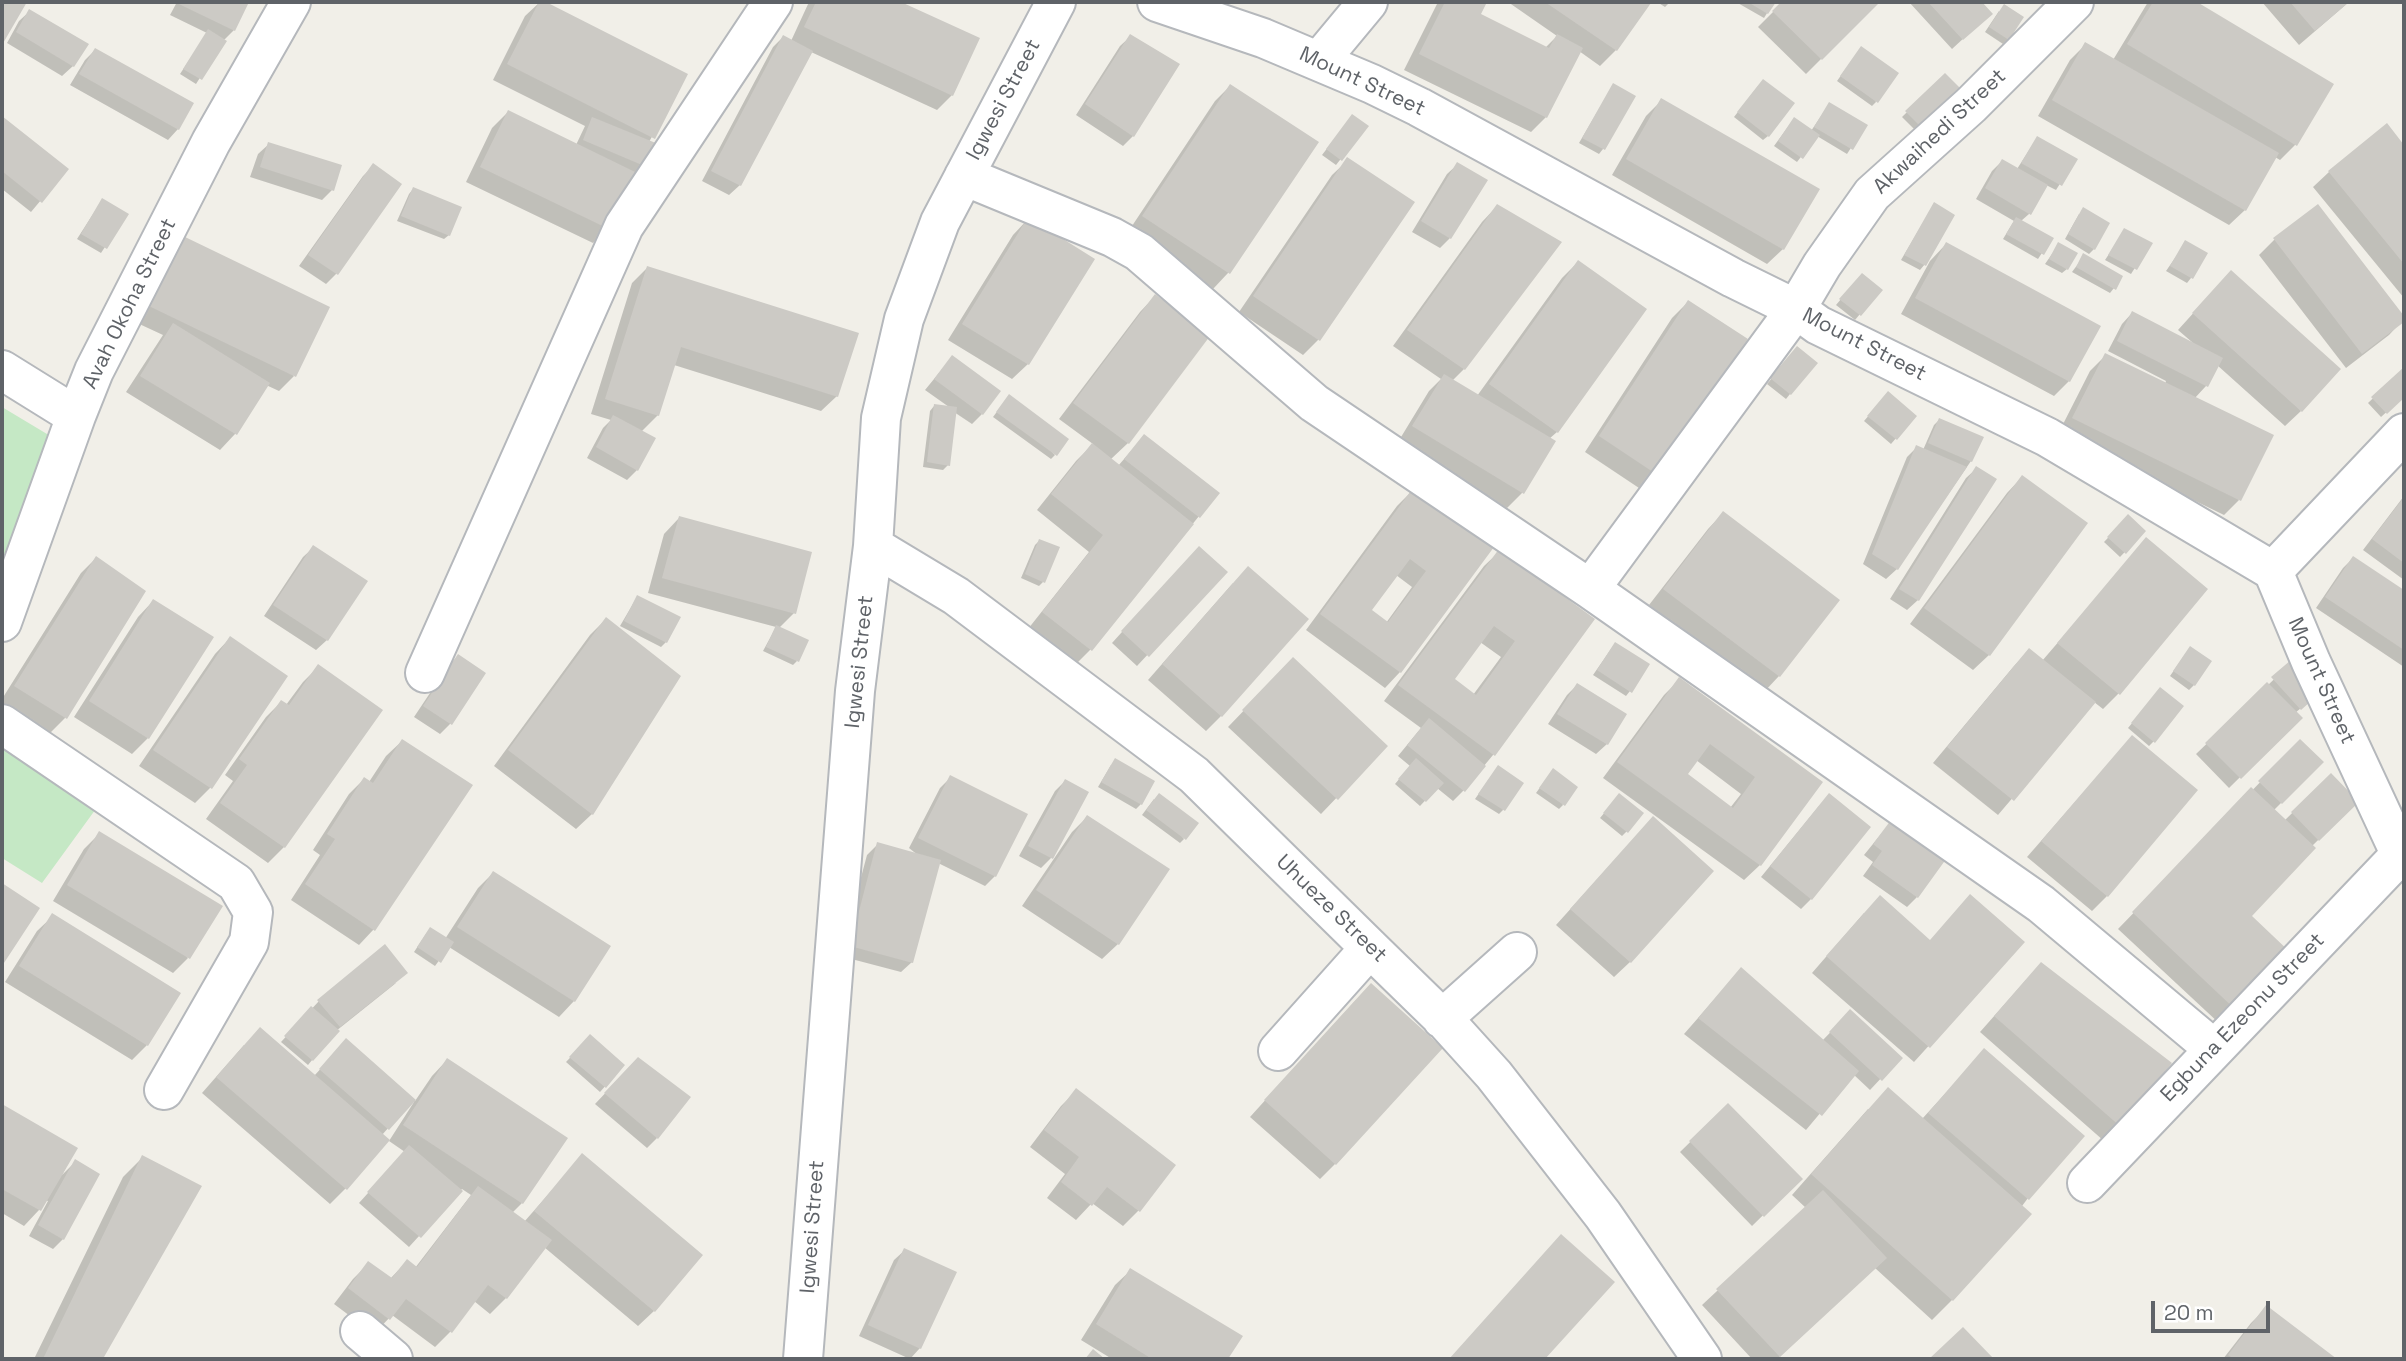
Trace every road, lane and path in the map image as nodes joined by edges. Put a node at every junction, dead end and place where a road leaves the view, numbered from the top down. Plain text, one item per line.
1 (292, 2) edge
2 (773, 2) edge
3 (1056, 2) edge
4 (1157, 2) edge
5 (1368, 2) edge
6 (2074, 2) edge
7 (1319, 61) junction
8 (964, 176) junction
9 (1796, 309) junction
10 (2, 370) edge
11 (76, 416) junction
12 (2404, 433) edge
13 (873, 546) junction
14 (2273, 571) junction
15 (1590, 589) junction
16 (2, 622) edge
17 (425, 673) dead end
18 (2, 724) edge
19 (2402, 858) edge
20 (1370, 948) junction
21 (1517, 952) dead end
22 (1442, 1019) junction
23 (2214, 1049) junction
24 (1278, 1051) dead end
25 (163, 1090) dead end
26 (2087, 1183) dead end
27 (360, 1331) dead end
28 (393, 1359) edge
29 (803, 1359) edge
30 (1702, 1359) edge

1 - 11 street, Avah Okoha Street
2 - 17 street
3 - 8 street, Igwesi Street
4 - 7 street, Mount Street
5 - 7 street
6 - 9 street, Akwaihedi Street
7 - 9 street, Mount Street
8 - 13 street, Igwesi Street
8 - 15 street
9 - 14 street, Mount Street
9 - 15 street, Akwaihedi Street
10 - 11 street
11 - 16 street, Avah Okoha Street
12 - 14 street
13 - 20 street, Uhueze Street
13 - 29 street, Igwesi Street
14 - 19 street, Mount Street
15 - 23 street
18 - 25 street
19 - 23 street, Egbuna Ezeonu Street
20 - 22 street, Uhueze Street
20 - 24 street
21 - 22 street
22 - 30 street, Uhueze Street
23 - 26 street, Egbuna Ezeonu Street
27 - 28 street

